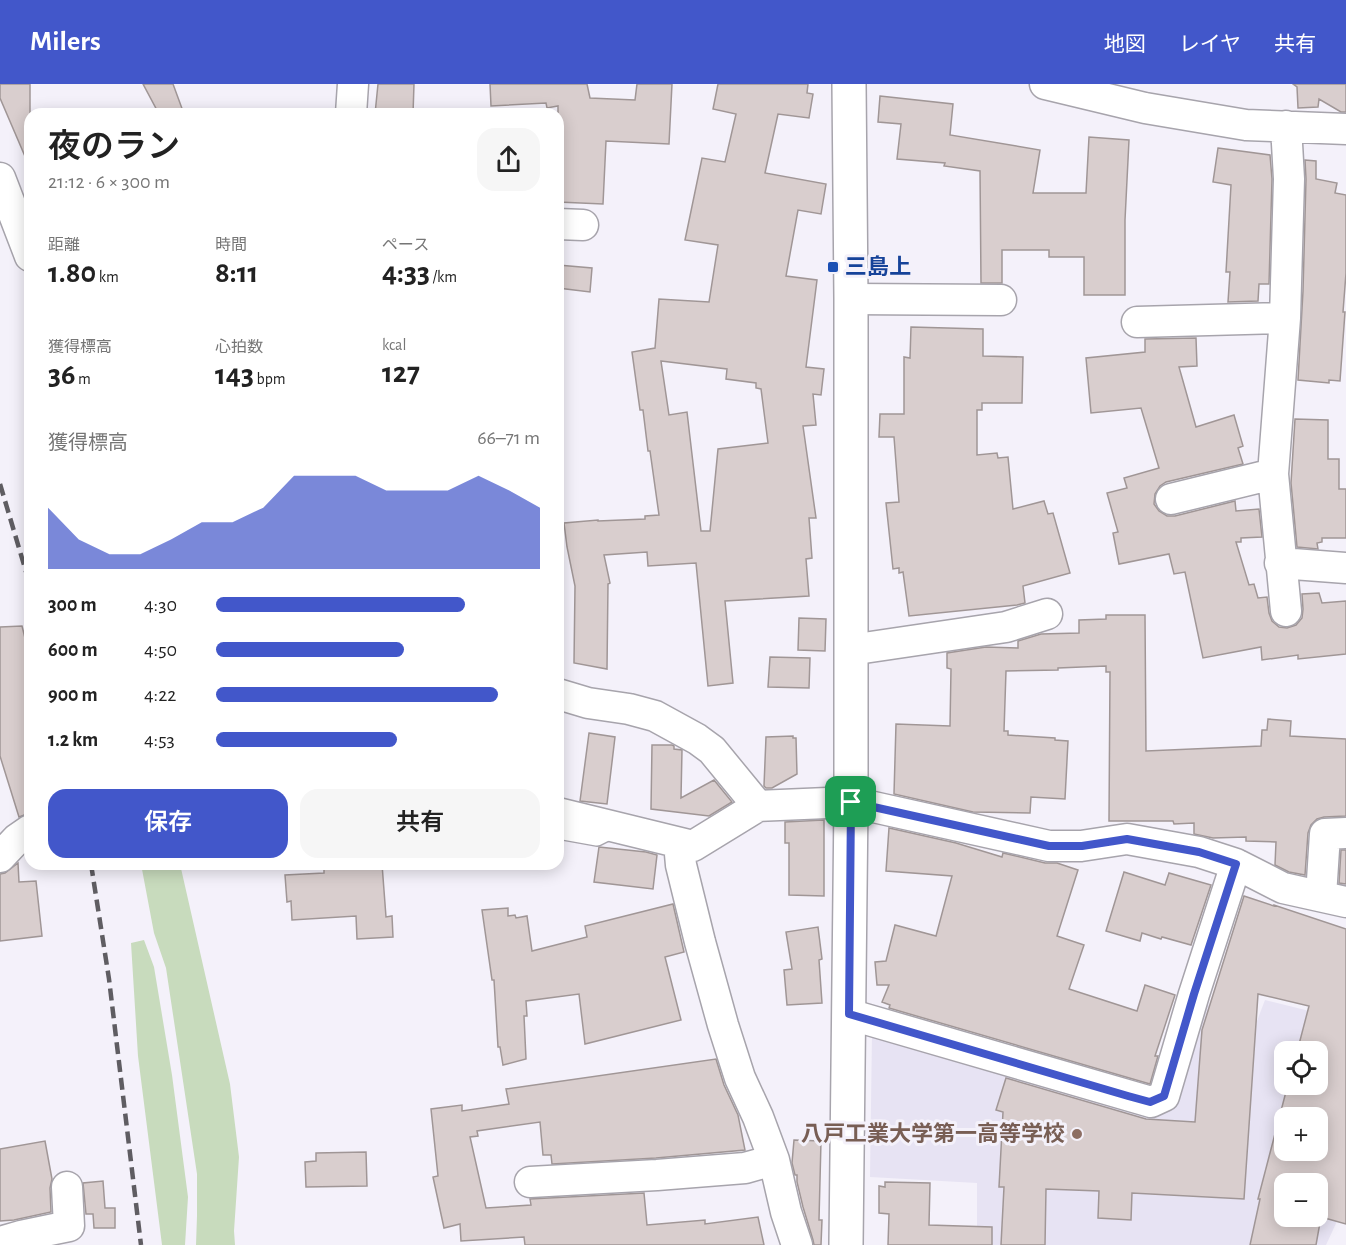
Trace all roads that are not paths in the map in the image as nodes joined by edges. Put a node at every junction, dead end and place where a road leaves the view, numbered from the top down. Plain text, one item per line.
1 (353, 84) edge
2 (849, 84) edge
3 (1045, 84) edge
4 (351, 108) edge
5 (1286, 126) junction
6 (1346, 129) edge
7 (0, 178) edge
8 (24, 240) edge
9 (851, 299) junction
10 (1001, 300) dead end
11 (1285, 318) junction
12 (1137, 322) dead end
13 (1273, 474) junction
14 (1172, 499) dead end
15 (1281, 563) junction
16 (1346, 568) edge
17 (1286, 611) dead end
18 (1047, 614) dead end
19 (850, 650) junction
20 (564, 696) edge
21 (851, 802) junction
22 (758, 806) junction
23 (564, 815) edge
24 (617, 828) junction
25 (564, 832) edge
26 (1346, 833) edge
27 (24, 834) edge
28 (679, 843) junction
29 (0, 856) edge
30 (1236, 864) junction
31 (1333, 899) edge
32 (849, 1014) junction
33 (774, 1160) junction
34 (530, 1182) dead end
35 (67, 1187) dead end
36 (0, 1242) edge
37 (797, 1245) edge
38 (846, 1245) edge

1 - 4 street
2 - 9 street
3 - 5 street
5 - 6 street
5 - 11 street
7 - 8 street
9 - 10 street
9 - 19 street
11 - 12 street
11 - 13 street
13 - 14 street
13 - 15 street
15 - 16 street
15 - 17 street
18 - 19 street
19 - 21 street
20 - 22 street
21 - 22 street
21 - 30 street
21 - 32 street
22 - 28 street
23 - 24 street
24 - 25 lane
24 - 28 street
26 - 31 street
27 - 29 street
28 - 33 street
30 - 31 street
30 - 32 street
32 - 38 street
33 - 34 street
33 - 37 street
35 - 36 street

